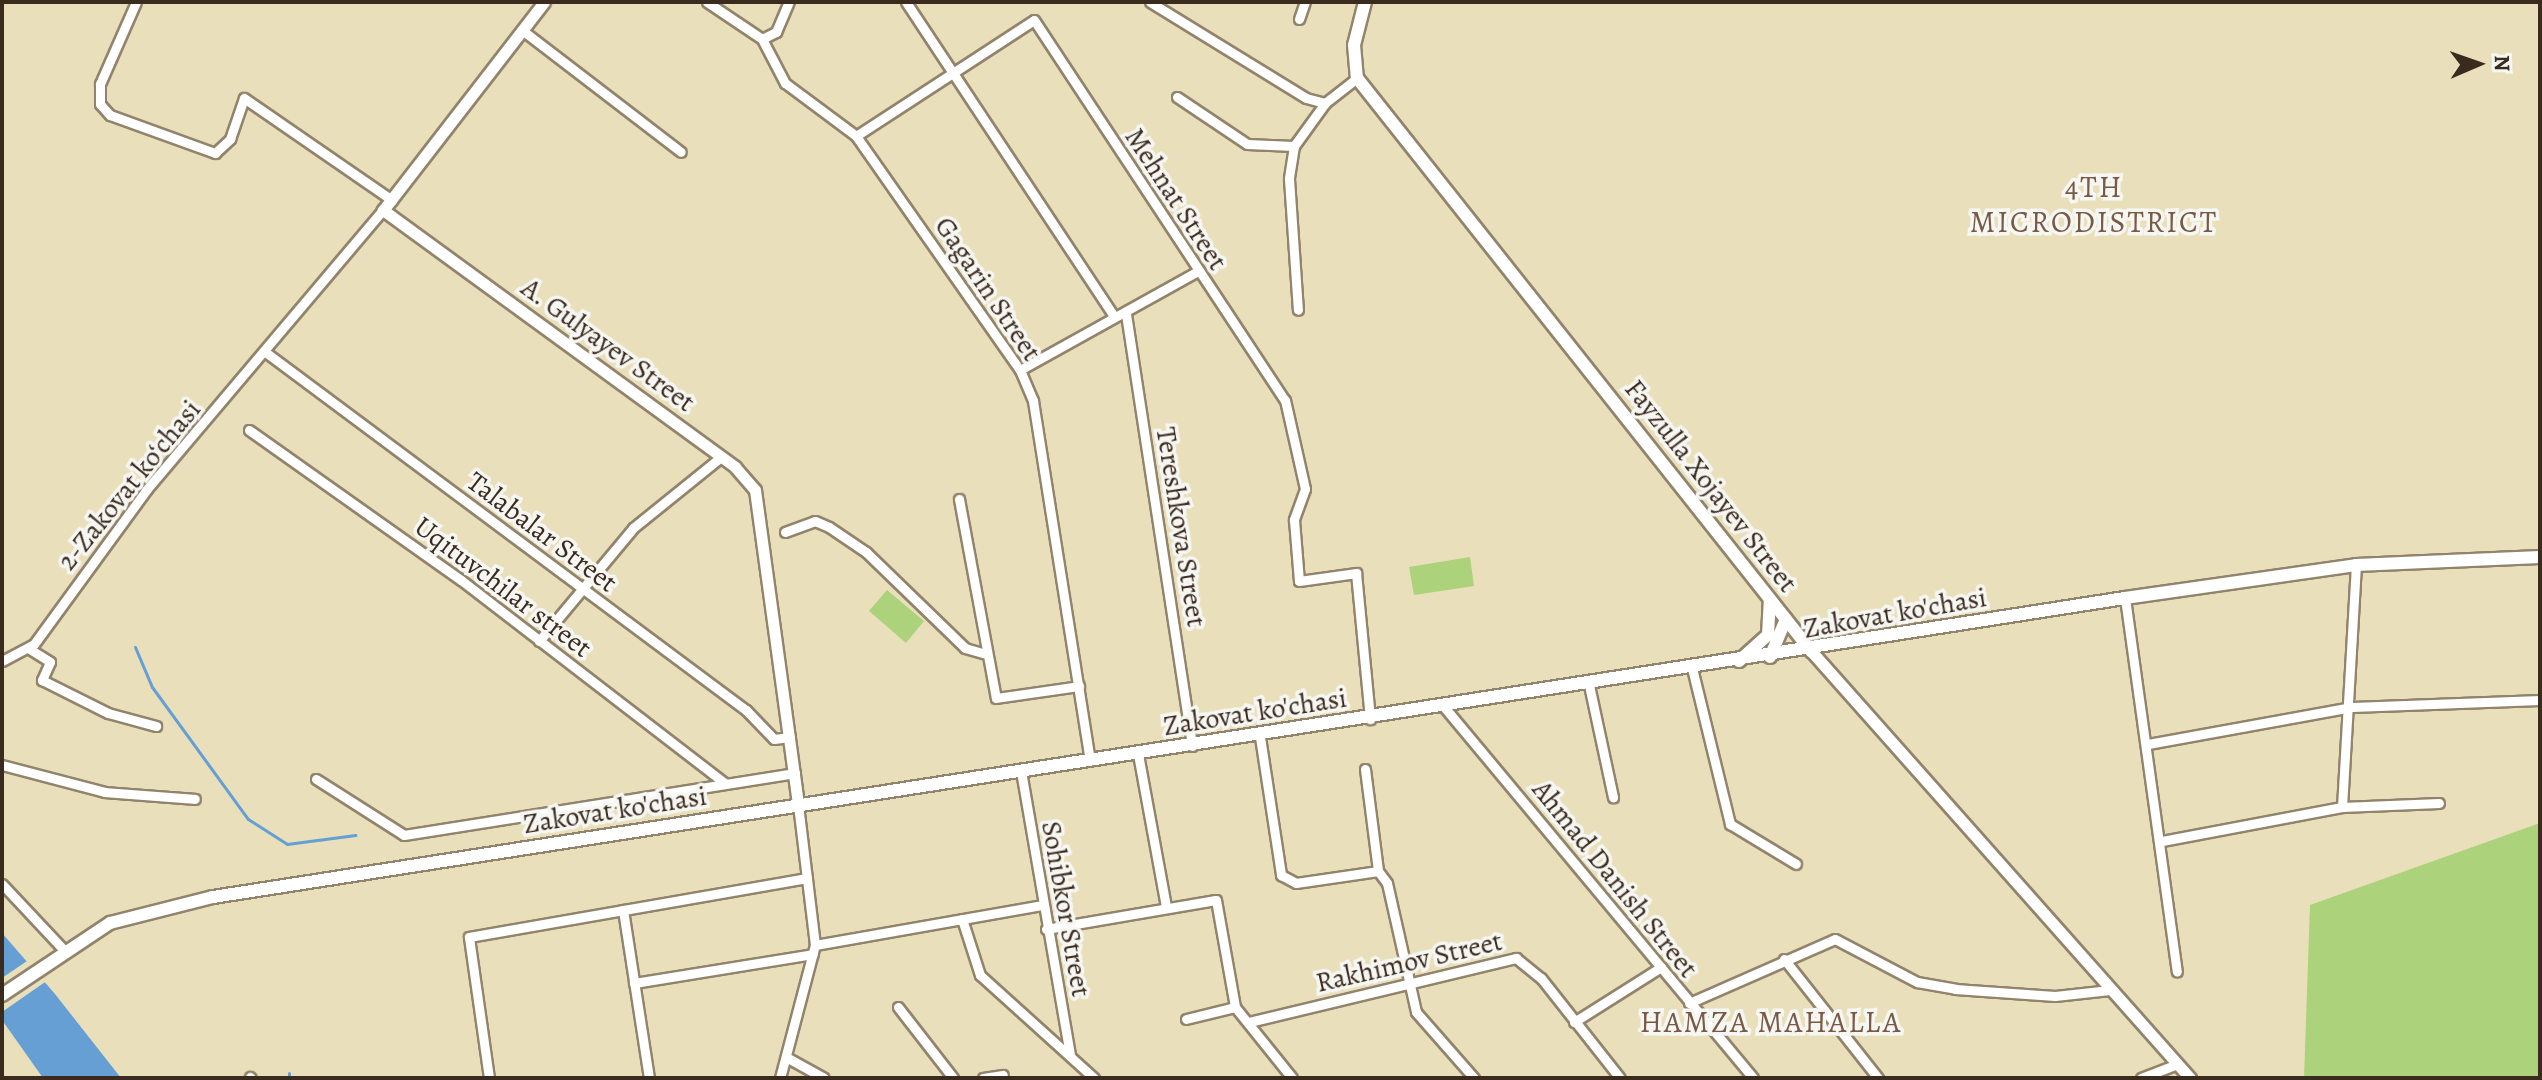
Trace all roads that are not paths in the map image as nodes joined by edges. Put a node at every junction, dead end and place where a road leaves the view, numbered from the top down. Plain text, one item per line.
1 (136, 2) edge
2 (544, 2) edge
3 (707, 2) edge
4 (789, 2) edge
5 (906, 2) edge
6 (1150, 2) edge
7 (1305, 2) edge
8 (1365, 2) edge
9 (1299, 19) dead end
10 (522, 30) junction
11 (762, 39) junction
12 (948, 70) junction
13 (1357, 78) junction
14 (1177, 97) dead end
15 (1325, 103) junction
16 (856, 136) junction
17 (1294, 146) junction
18 (681, 152) dead end
19 (392, 200) junction
20 (383, 210) junction
21 (1196, 272) junction
22 (1298, 310) dead end
23 (1126, 314) junction
24 (1114, 316) junction
25 (268, 354) junction
26 (1020, 370) junction
27 (249, 430) dead end
28 (721, 457) junction
29 (959, 499) dead end
30 (785, 532) dead end
31 (2540, 557) edge
32 (2356, 565) junction
33 (581, 588) junction
34 (1769, 598) junction
35 (2125, 598) junction
36 (1786, 619) junction
37 (539, 641) junction
38 (28, 648) junction
39 (1812, 652) junction
40 (983, 653) junction
41 (1770, 657) junction
42 (2, 661) edge
43 (1737, 662) junction
44 (1692, 668) junction
45 (1589, 685) junction
46 (1079, 686) junction
47 (2540, 700) edge
48 (2352, 707) junction
49 (1445, 708) junction
50 (1370, 719) junction
51 (156, 726) dead end
52 (790, 737) junction
53 (1260, 737) junction
54 (2148, 744) junction
55 (1192, 746) junction
56 (1138, 754) junction
57 (1090, 761) junction
58 (2, 765) edge
59 (1365, 769) dead end
60 (1021, 771) junction
61 (795, 773) junction
62 (316, 779) dead end
63 (726, 784) junction
64 (1613, 797) dead end
65 (195, 799) dead end
66 (2439, 803) dead end
67 (798, 805) junction
68 (2342, 807) junction
69 (2162, 841) junction
70 (1796, 864) dead end
71 (1378, 871) junction
72 (807, 878) junction
73 (2, 884) edge
74 (1042, 905) junction
75 (1166, 907) junction
76 (623, 910) junction
77 (962, 919) junction
78 (1046, 929) junction
79 (814, 950) junction
80 (65, 951) junction
81 (1784, 959) junction
82 (1661, 967) junction
83 (2177, 971) dead end
84 (634, 983) junction
85 (1407, 985) junction
86 (2110, 990) junction
87 (2, 995) edge
88 (1689, 1003) junction
89 (898, 1007) dead end
90 (1235, 1007) junction
91 (1186, 1019) dead end
92 (1249, 1022) junction
93 (1574, 1022) junction
94 (1070, 1054) junction
95 (786, 1057) junction
96 (2177, 1064) junction
97 (1003, 1075) dead end
98 (489, 1078) edge
99 (649, 1078) edge
100 (780, 1078) edge
101 (824, 1078) edge
102 (953, 1078) edge
103 (983, 1078) edge
104 (1094, 1078) edge
105 (1292, 1078) edge
106 (1474, 1078) edge
107 (1620, 1078) edge
108 (1753, 1078) edge
109 (1878, 1078) edge
110 (2141, 1078) edge
111 (2190, 1078) edge

1 - 19 street
2 - 10 street
3 - 11 street
4 - 11 street
5 - 12 street
6 - 15 street
7 - 9 street
8 - 13 main road
10 - 18 street
10 - 19 street
11 - 16 street, Gagarin Street
12 - 16 street
12 - 21 street, Mehnat Street
12 - 24 street
13 - 15 street
13 - 34 main road, Fayzulla Xojayev Street
14 - 17 street
15 - 17 street
16 - 26 street, Gagarin Street
17 - 22 street
19 - 20 street
20 - 25 street, 2-Zakovat ko‘chasi
20 - 28 street, A. Gulyayev Street
21 - 23 street
21 - 50 street, Mehnat Street
23 - 24 street
23 - 55 street, Tereshkova Street
24 - 26 street
25 - 33 street, Talabalar Street
25 - 38 street, 2-Zakovat ko‘chasi
26 - 46 street, Gagarin Street
27 - 37 street, Uqituvchilar street
28 - 33 street
28 - 52 street, A. Gulyayev Street
29 - 40 street
30 - 40 street
31 - 32 main road, Zakovat ko'chasi
32 - 35 main road, Zakovat ko'chasi
32 - 48 street
33 - 37 street
33 - 52 street, Talabalar Street
34 - 36 main road, Fayzulla Xojayev Street
34 - 43 main road
35 - 39 main road, Zakovat ko'chasi
35 - 54 street
36 - 39 main road, Fayzulla Xojayev Street
36 - 41 main road
37 - 63 street, Uqituvchilar street
38 - 42 street, 2-Zakovat ko‘chasi
38 - 51 street
39 - 41 main road, Zakovat ko'chasi
39 - 86 street, Fayzulla Xojayev Street
40 - 46 street
41 - 43 main road, Zakovat ko'chasi
43 - 44 main road, Zakovat ko'chasi
44 - 45 main road, Zakovat ko'chasi
44 - 70 street
45 - 49 main road, Zakovat ko'chasi
45 - 64 street
46 - 57 street, Gagarin Street
47 - 48 street
48 - 54 street
48 - 68 street
49 - 50 main road, Zakovat ko'chasi
49 - 82 street, Ahmad Danish Street
50 - 53 main road, Zakovat ko'chasi
52 - 61 street, A. Gulyayev Street
53 - 55 main road, Zakovat ko'chasi
53 - 71 street
54 - 69 street
55 - 56 main road, Zakovat ko'chasi
56 - 57 main road, Zakovat ko'chasi
56 - 75 street
57 - 60 main road, Zakovat ko'chasi
58 - 65 street
59 - 71 street
60 - 67 main road, Zakovat ko'chasi
60 - 74 street, Sohibkor Street
61 - 63 street
61 - 67 street, A. Gulyayev Street
62 - 63 street
66 - 68 street
67 - 72 street
67 - 80 main road, Zakovat ko'chasi
68 - 69 street
69 - 83 street
71 - 85 street
72 - 76 street
72 - 79 street
73 - 80 street
74 - 77 street
74 - 78 street, Sohibkor Street
75 - 78 street
75 - 90 street
76 - 84 street
76 - 98 street
77 - 79 street
77 - 94 street, Sohibkor Street
78 - 94 street, Sohibkor Street
79 - 84 street
79 - 95 street
80 - 87 main road, Zakovat ko'chasi
81 - 86 street
81 - 88 street
81 - 109 street
82 - 88 street, Ahmad Danish Street
82 - 93 street
84 - 99 street
85 - 92 street, Rakhimov Street
85 - 93 street, Rakhimov Street
85 - 106 street
86 - 96 street, Fayzulla Xojayev Street
88 - 108 street, Ahmad Danish Street
89 - 102 street
90 - 91 street
90 - 92 street
92 - 105 street
93 - 107 street, Rakhimov Street
94 - 104 street, Sohibkor Street
95 - 100 street
95 - 101 street
96 - 110 street
96 - 111 street, Fayzulla Xojayev Street
97 - 103 street

